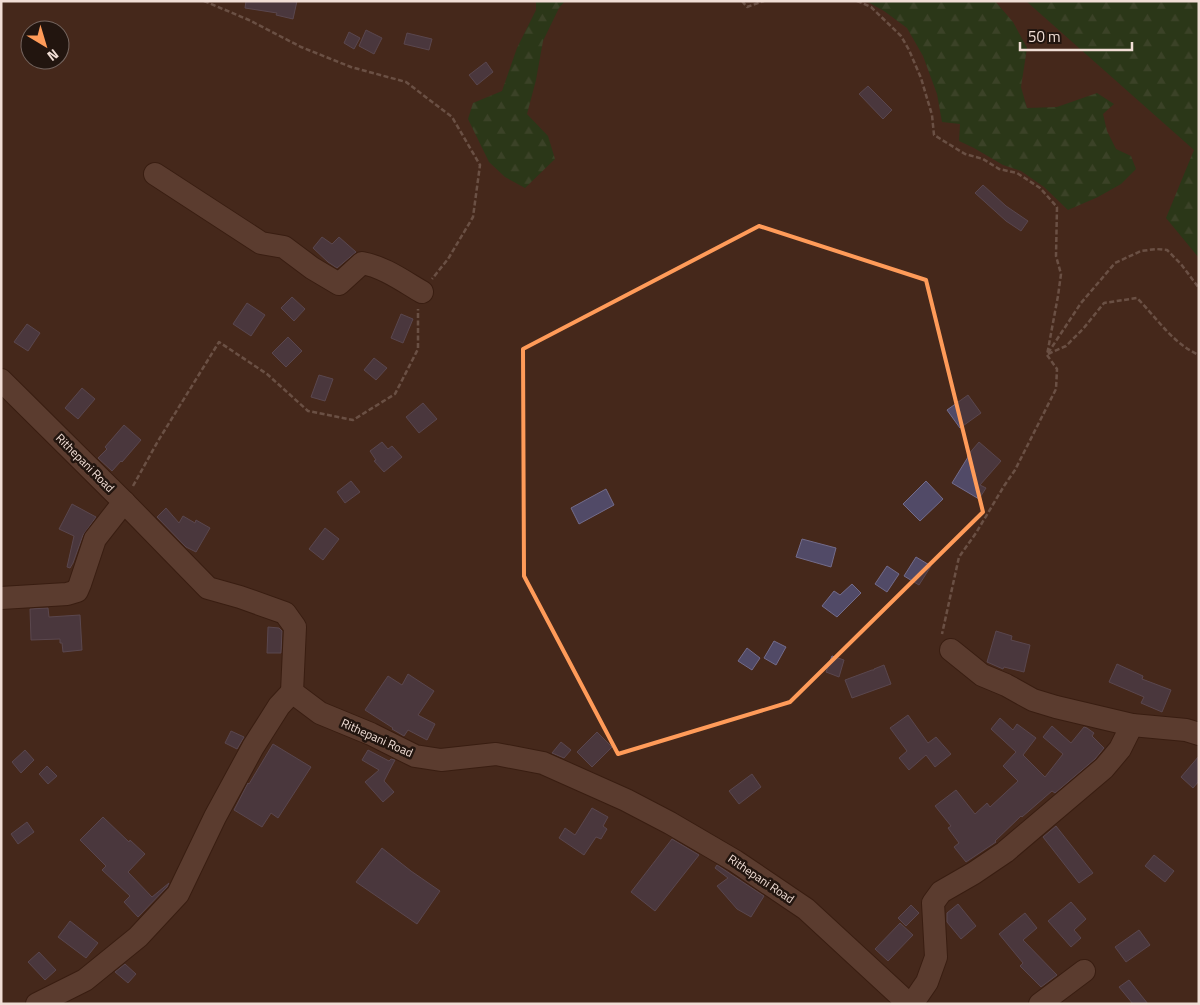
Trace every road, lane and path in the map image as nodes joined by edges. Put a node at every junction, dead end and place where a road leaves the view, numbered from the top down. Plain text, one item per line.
1 (742, 1) edge
2 (764, 1) edge
3 (856, 1) edge
4 (155, 174) dead end
5 (1199, 288) edge
6 (422, 292) dead end
7 (1047, 354) junction
8 (1199, 355) edge
9 (1, 380) edge
10 (124, 502) junction
11 (1, 598) edge
12 (951, 650) joint
13 (292, 692) junction
14 (1132, 725) junction
15 (1199, 734) edge
16 (1084, 971) dead end
17 (37, 1004) edge
18 (910, 1004) edge
19 (1040, 1004) edge

1 - 2 path
3 - 7 path
4 - 6 street
5 - 7 path
7 - 8 path
7 - 12 path
9 - 10 street, Rithepani Road
10 - 11 street
10 - 13 street, Rithepani Road
12 - 14 street
13 - 17 street
13 - 18 street, Rithepani Road
14 - 15 street
14 - 18 street
16 - 19 street

